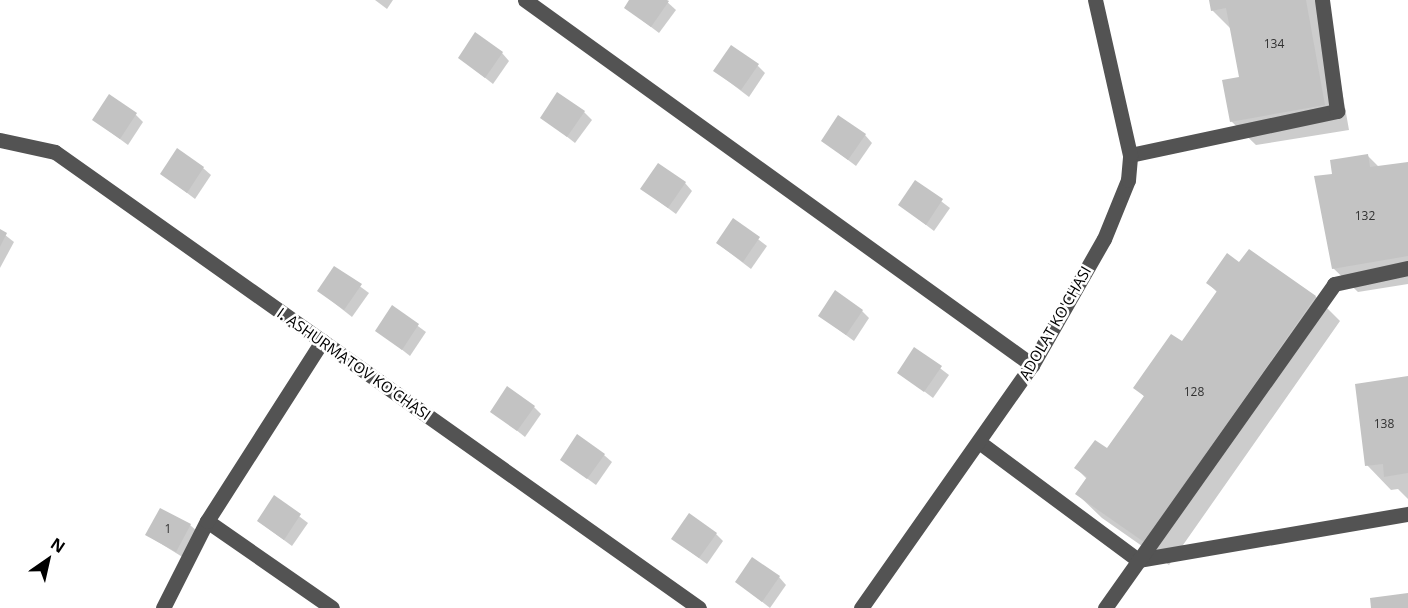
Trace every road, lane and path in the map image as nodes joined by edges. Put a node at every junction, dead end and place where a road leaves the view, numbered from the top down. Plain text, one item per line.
1 (525, 0) edge
2 (1095, 0) edge
3 (1322, 0) edge
4 (0, 140) edge
5 (1130, 155) junction
6 (1408, 268) edge
7 (321, 341) junction
8 (1032, 364) junction
9 (979, 442) junction
10 (1408, 514) edge
11 (207, 521) junction
12 (1138, 560) junction
13 (163, 608) edge
14 (332, 608) edge
15 (699, 608) edge
16 (861, 608) edge
17 (1104, 608) edge

1 - 8 street
2 - 5 street, ADOLAT KO'CHASI
3 - 5 street
4 - 7 street, I. ASHURMATOV KO'CHASI
5 - 8 street, ADOLAT KO'CHASI
6 - 12 street
7 - 11 street
7 - 15 street, I. ASHURMATOV KO'CHASI
8 - 9 street, ADOLAT KO'CHASI
9 - 12 street
9 - 16 street, ADOLAT KO'CHASI
10 - 12 street
11 - 13 street
11 - 14 street
12 - 17 street

